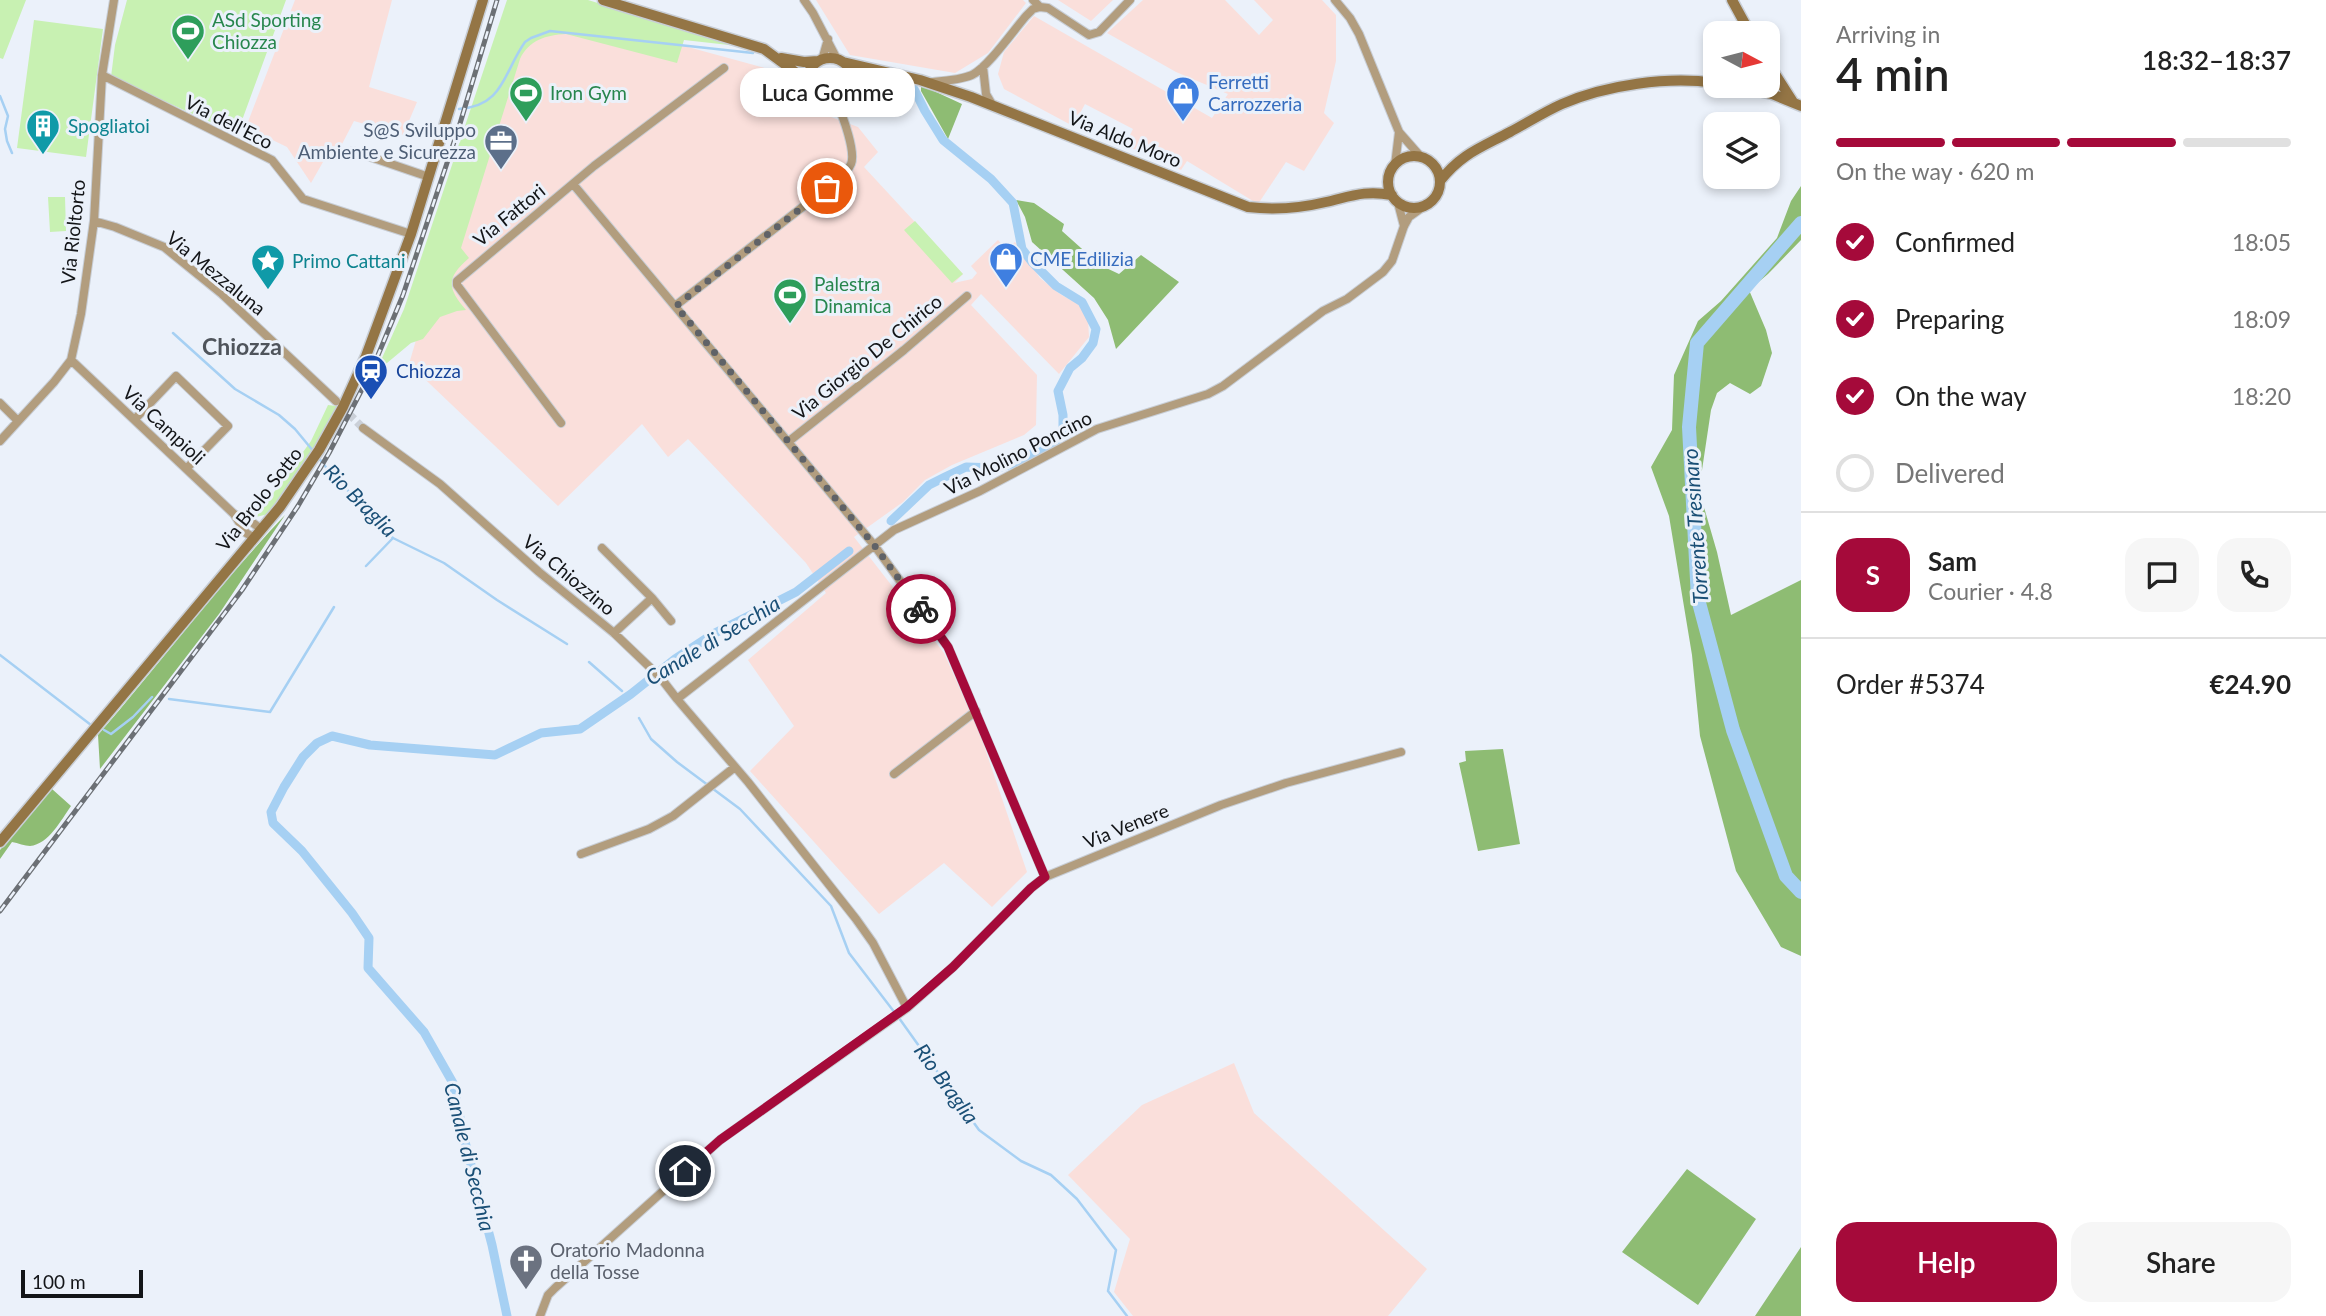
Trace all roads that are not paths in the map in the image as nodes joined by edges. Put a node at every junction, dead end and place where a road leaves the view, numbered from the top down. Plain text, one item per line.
1 (114, 0) edge
2 (483, 0) edge
3 (603, 0) edge
4 (804, 0) edge
5 (1033, 0) edge
6 (1130, 0) edge
7 (1335, 0) edge
8 (1732, 0) edge
9 (1040, 7) junction
10 (1744, 21) edge
11 (828, 39) junction
12 (778, 58) junction
13 (820, 60) junction
14 (840, 61) junction
15 (983, 67) junction
16 (724, 68) dead end
17 (872, 70) junction
18 (102, 75) junction
19 (853, 80) junction
20 (1780, 80) edge
21 (924, 81) junction
22 (1703, 81) edge
23 (807, 86) junction
24 (1780, 98) edge
25 (837, 104) junction
26 (1797, 104) edge
27 (993, 106) junction
28 (1399, 132) junction
29 (353, 150) dead end
30 (1424, 159) junction
31 (1460, 159) junction
32 (1393, 168) junction
33 (429, 177) junction
34 (1440, 181) junction
35 (573, 184) junction
36 (1367, 192) junction
37 (1395, 199) junction
38 (1423, 207) junction
39 (94, 221) junction
40 (1404, 226) junction
41 (411, 234) junction
42 (967, 296) dead end
43 (676, 306) junction
44 (71, 360) junction
45 (336, 401) tunnel mouth
46 (0, 403) edge
47 (135, 419) junction
48 (18, 421) junction
49 (561, 423) dead end
50 (363, 428) tunnel mouth
51 (0, 441) edge
52 (788, 442) junction
53 (187, 468) junction
54 (272, 516) junction
55 (244, 522) junction
56 (257, 533) junction
57 (874, 545) junction
58 (602, 548) dead end
59 (242, 551) junction
60 (652, 598) junction
61 (671, 621) dead end
62 (614, 633) junction
63 (677, 699) junction
64 (976, 711) junction
65 (1401, 752) dead end
66 (734, 767) junction
67 (894, 774) dead end
68 (0, 842) edge
69 (580, 854) dead end
70 (1045, 877) junction
71 (905, 1009) junction
72 (540, 1316) edge

1 - 18 street, Via Rioltorto
2 - 33 main road, Via Brolo Sotto
3 - 12 main road
4 - 11 street
5 - 9 street
6 - 9 street
7 - 28 street
8 - 10 main road
9 - 15 street
11 - 13 street
11 - 14 street
12 - 13 main road
12 - 23 main road
13 - 14 main road
13 - 23 main road
14 - 17 main road, Via Aldo Moro
14 - 19 main road
15 - 21 street
15 - 27 street
16 - 35 street, Via Fattori
17 - 19 main road
17 - 21 main road, Via Aldo Moro
18 - 39 street, Via Rioltorto
18 - 41 street, Via dell'Eco
19 - 25 main road
20 - 26 main road
21 - 27 main road, Via Aldo Moro
22 - 31 main road
23 - 25 main road
24 - 26 main road
25 - 43 street
27 - 36 main road, Via Aldo Moro
28 - 30 street
28 - 32 street
29 - 33 street
30 - 31 main road
30 - 32 main road
30 - 34 main road
31 - 34 main road
32 - 36 main road, Via Aldo Moro
32 - 37 main road
33 - 41 main road, Via Brolo Sotto
34 - 38 main road
35 - 43 street
35 - 49 street, Via Fattori
36 - 37 main road, Via Aldo Moro
37 - 38 main road
37 - 40 street
38 - 40 street, Via Molino Poncino
39 - 44 street, Via Rioltorto
39 - 45 street, Via Mezzaluna
40 - 57 street, Via Molino Poncino
41 - 54 main road, Via Brolo Sotto
42 - 52 street, Via Giorgio De Chirico
43 - 52 street
44 - 47 street, Via Campioli
44 - 48 street, Via Rioltorto
46 - 48 street
47 - 53 street, Via Campioli
47 - 53 street
48 - 51 street, Via Rioltorto
50 - 62 street, Via Chiozzino
52 - 57 street
53 - 55 street, Via Campioli
54 - 55 street
54 - 56 main road, Via Brolo Sotto
55 - 56 street, Via Campioli
55 - 59 street
56 - 59 main road, Via Brolo Sotto
57 - 63 street, Via Molino Poncino
57 - 64 street
58 - 60 street
59 - 68 main road, Via Brolo Sotto
60 - 61 street
60 - 62 street
62 - 63 street, Via Chiozzino
63 - 66 street, Via Chiozzino
64 - 67 street
64 - 70 street
65 - 70 street, Via Venere
66 - 69 street
66 - 71 street, Via Chiozzino
70 - 71 street, Via Venere
71 - 72 street, Via Venere

